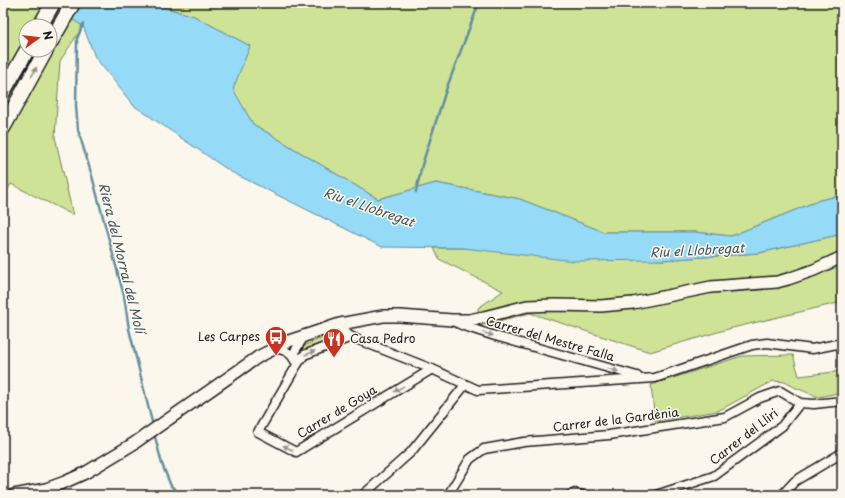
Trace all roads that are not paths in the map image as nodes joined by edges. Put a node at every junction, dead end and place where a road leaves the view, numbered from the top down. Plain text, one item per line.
1 (53, 3) edge
2 (73, 3) edge
3 (45, 18) edge
4 (58, 30) edge
5 (22, 58) edge
6 (42, 58) edge
7 (3, 92) edge
8 (3, 128) edge
9 (842, 257) edge
10 (452, 320) junction
11 (340, 324) junction
12 (319, 330) junction
13 (305, 335) junction
14 (346, 339) junction
15 (356, 339) junction
16 (842, 343) edge
17 (274, 348) junction
18 (296, 366) junction
19 (432, 369) junction
20 (643, 378) junction
21 (465, 385) junction
22 (842, 401) edge
23 (800, 403) junction
24 (842, 453) edge
25 (14, 495) edge
26 (363, 495) edge
27 (448, 495) edge
28 (570, 495) edge
29 (582, 495) edge
30 (656, 495) edge
31 (782, 495) edge

1 - 3 highway
2 - 4 highway
5 - 7 highway
8 -> 6 highway
9 - 10 street
10 - 11 street
10 -> 20 street, Carrer del Mestre Falla
11 - 12 street
11 - 15 street
12 - 13 street
12 - 14 street
13 - 17 street
13 - 18 street, Carrer de Goya
14 - 15 street
18 -> 14 street, Carrer de Goya
15 - 19 street
16 - 20 street
17 - 18 street
17 - 25 street
19 -> 18 street, Carrer de Goya
19 - 21 street
20 - 21 street
21 - 26 street
22 - 23 street
23 - 27 street, Carrer de la Gardènia
23 - 30 street, Carrer del Lliri
24 - 31 street
28 - 29 street

